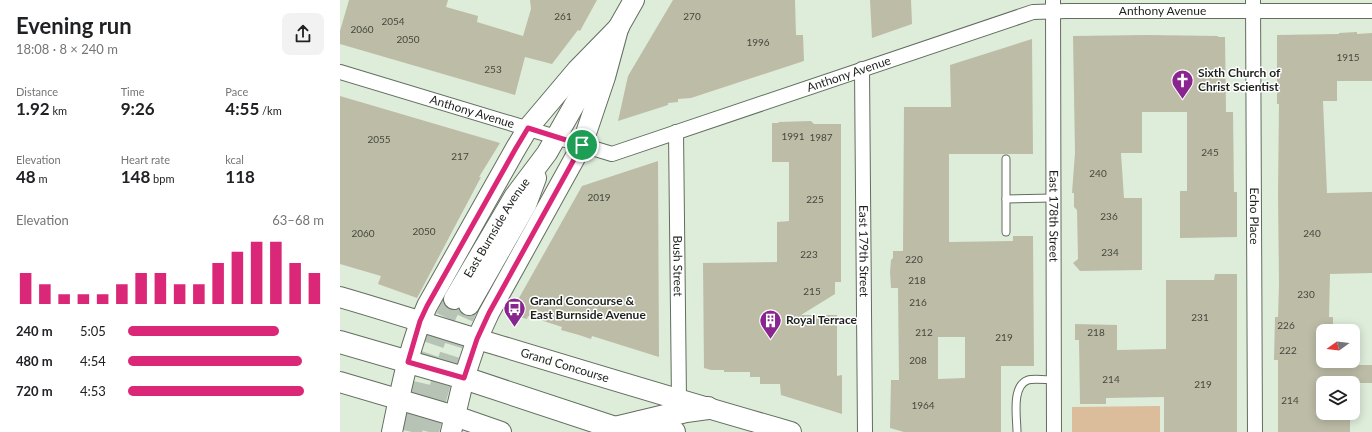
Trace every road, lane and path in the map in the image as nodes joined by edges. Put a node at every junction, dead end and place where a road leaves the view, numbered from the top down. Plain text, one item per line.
1 (634, 0) edge
2 (1053, 5) edge
3 (1253, 5) edge
4 (1372, 10) edge
5 (619, 27) junction
6 (862, 69) junction
7 (340, 72) edge
8 (528, 128) junction
9 (676, 132) junction
10 (557, 137) junction
11 (582, 145) junction
12 (1006, 159) dead end
13 (1053, 198) junction
14 (1006, 199) junction
15 (1006, 232) dead end
16 (340, 298) edge
17 (461, 302) tunnel mouth
18 (420, 321) junction
19 (477, 339) junction
20 (340, 342) edge
21 (408, 362) junction
22 (464, 378) junction
23 (1053, 380) junction
24 (340, 382) edge
25 (399, 399) junction
26 (679, 400) junction
27 (708, 408) junction
28 (640, 422) junction
29 (453, 424) edge
30 (489, 430) edge
31 (617, 430) edge
32 (392, 432) edge
33 (674, 432) edge
34 (791, 432) edge
35 (865, 432) edge
36 (1017, 432) edge
37 (1054, 432) edge
38 (1255, 432) edge

1 - 5 main road, East Burnside Avenue
2 - 3 street, Anthony Avenue
2 - 6 street, Anthony Avenue
2 - 13 street, East 178th Street
3 - 4 street, Anthony Avenue
3 - 38 street, Echo Place
5 - 8 main road, East Burnside Avenue
5 - 10 main road, East Burnside Avenue
5 - 11 main road, East Burnside Avenue
6 - 9 street, Anthony Avenue
6 - 35 street, East 179th Street
7 - 8 street, Anthony Avenue
8 - 10 street, Anthony Avenue
8 - 18 main road, East Burnside Avenue
9 - 11 street, Anthony Avenue
9 - 26 street, Bush Street
10 - 11 street, Anthony Avenue
10 - 17 main road, East Burnside Avenue
11 - 19 main road, East Burnside Avenue
12 - 14 lane
13 - 14 lane
13 - 23 street, East 178th Street
14 - 15 lane
16 - 18 main road, Grand Concourse
18 - 19 main road, Grand Concourse
18 - 21 main road, East Burnside Avenue
19 - 22 main road, East Burnside Avenue
19 - 26 main road, Grand Concourse
20 - 21 main road
21 - 22 main road
21 - 25 main road, East Burnside Avenue
22 - 29 main road, East Burnside Avenue
22 - 31 main road
23 - 36 lane
23 - 37 street, East 178th Street
24 - 25 main road
25 - 29 main road
25 - 32 main road, East Burnside Avenue
26 - 27 main road, Grand Concourse
27 - 28 main road
27 - 34 main road, Grand Concourse
28 - 31 main road
28 - 33 main road
29 - 30 main road

